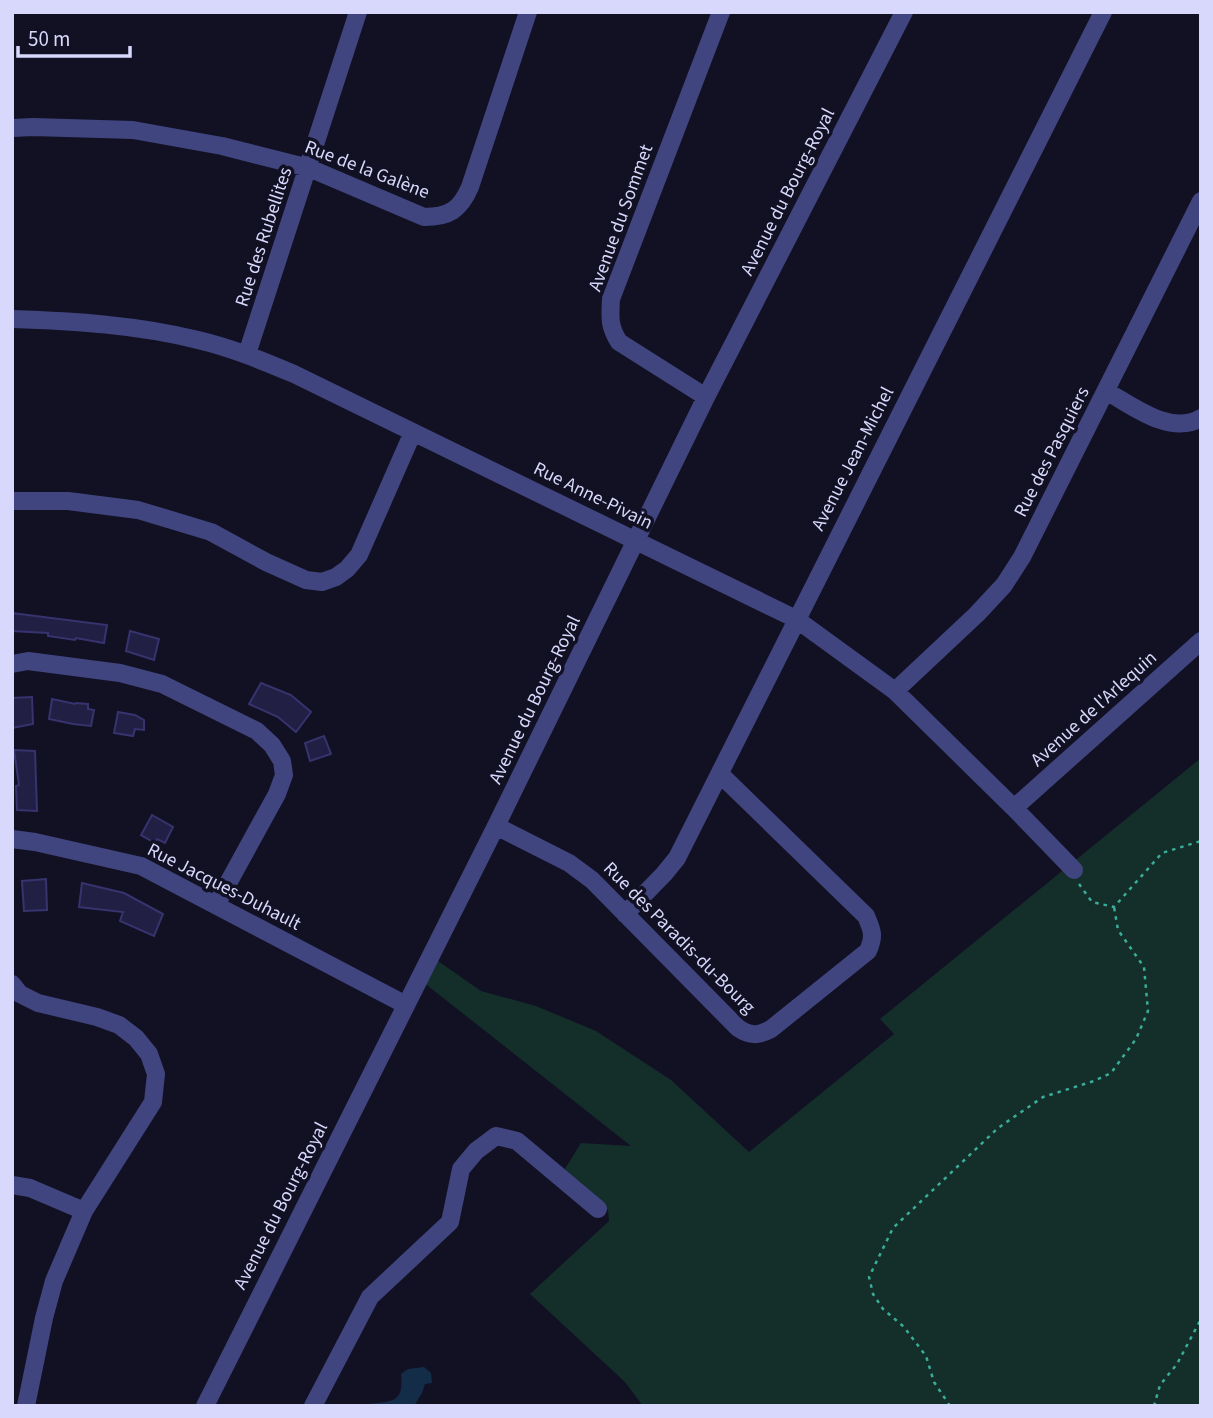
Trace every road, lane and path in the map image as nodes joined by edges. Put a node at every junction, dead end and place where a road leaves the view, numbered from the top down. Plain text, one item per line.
1 (358, 12) edge
2 (527, 12) edge
3 (721, 12) edge
4 (904, 12) edge
5 (1103, 12) edge
6 (12, 128) edge
7 (309, 168) junction
8 (1201, 201) edge
9 (12, 318) edge
10 (247, 354) junction
11 (1106, 391) junction
12 (706, 397) junction
13 (1201, 418) edge
14 (413, 432) junction
15 (12, 501) edge
16 (637, 540) junction
17 (796, 619) junction
18 (1201, 641) edge
19 (12, 664) edge
20 (895, 691) junction
21 (720, 774) junction
22 (1014, 808) junction
23 (496, 826) junction
24 (12, 839) edge
25 (1201, 841) edge
26 (1074, 870) joint
27 (216, 905) junction
28 (1114, 907) junction
29 (625, 914) junction
30 (12, 984) edge
31 (406, 1005) junction
32 (12, 1185) edge
33 (598, 1209) dead end
34 (84, 1211) junction
35 (1201, 1319) edge
36 (26, 1406) edge
37 (205, 1406) edge
38 (313, 1406) edge
39 (950, 1406) edge
40 (1154, 1406) edge

1 - 7 street, Rue des Rubellites
2 - 7 street, Rue de la Galène
3 - 12 street, Avenue du Sommet
4 - 12 street, Avenue du Bourg-Royal
5 - 17 street, Avenue Jean-Michel
6 - 7 street, Rue de la Galène
7 - 10 street, Rue des Rubellites
8 - 11 street, Rue des Pasquiers
9 - 10 street, Rue Anne-Pivain
10 - 14 street, Rue Anne-Pivain
11 - 13 street
11 - 20 street, Rue des Pasquiers
12 - 16 street, Avenue du Bourg-Royal
14 - 15 street
14 - 16 street, Rue Anne-Pivain
16 - 17 street, Rue Anne-Pivain
16 - 23 street, Avenue du Bourg-Royal
17 - 20 street, Rue Anne-Pivain
17 - 21 street, Avenue Jean-Michel
18 - 22 street, Avenue de l'Arlequin
19 - 27 street
20 - 22 street, Rue Anne-Pivain
21 - 29 street, Avenue Jean-Michel
21 - 29 street, Rue des Paradis-du-Bourg
22 - 26 street, Rue Anne-Pivain
23 - 29 street, Rue des Paradis-du-Bourg
23 - 31 street, Avenue du Bourg-Royal
24 - 27 street, Rue Jacques-Duhault
25 - 28 path
26 - 28 path
27 - 31 street, Rue Jacques-Duhault
28 - 39 path
30 - 34 street
31 - 37 street, Avenue du Bourg-Royal
32 - 34 street
33 - 38 street
34 - 36 street
35 - 40 path

